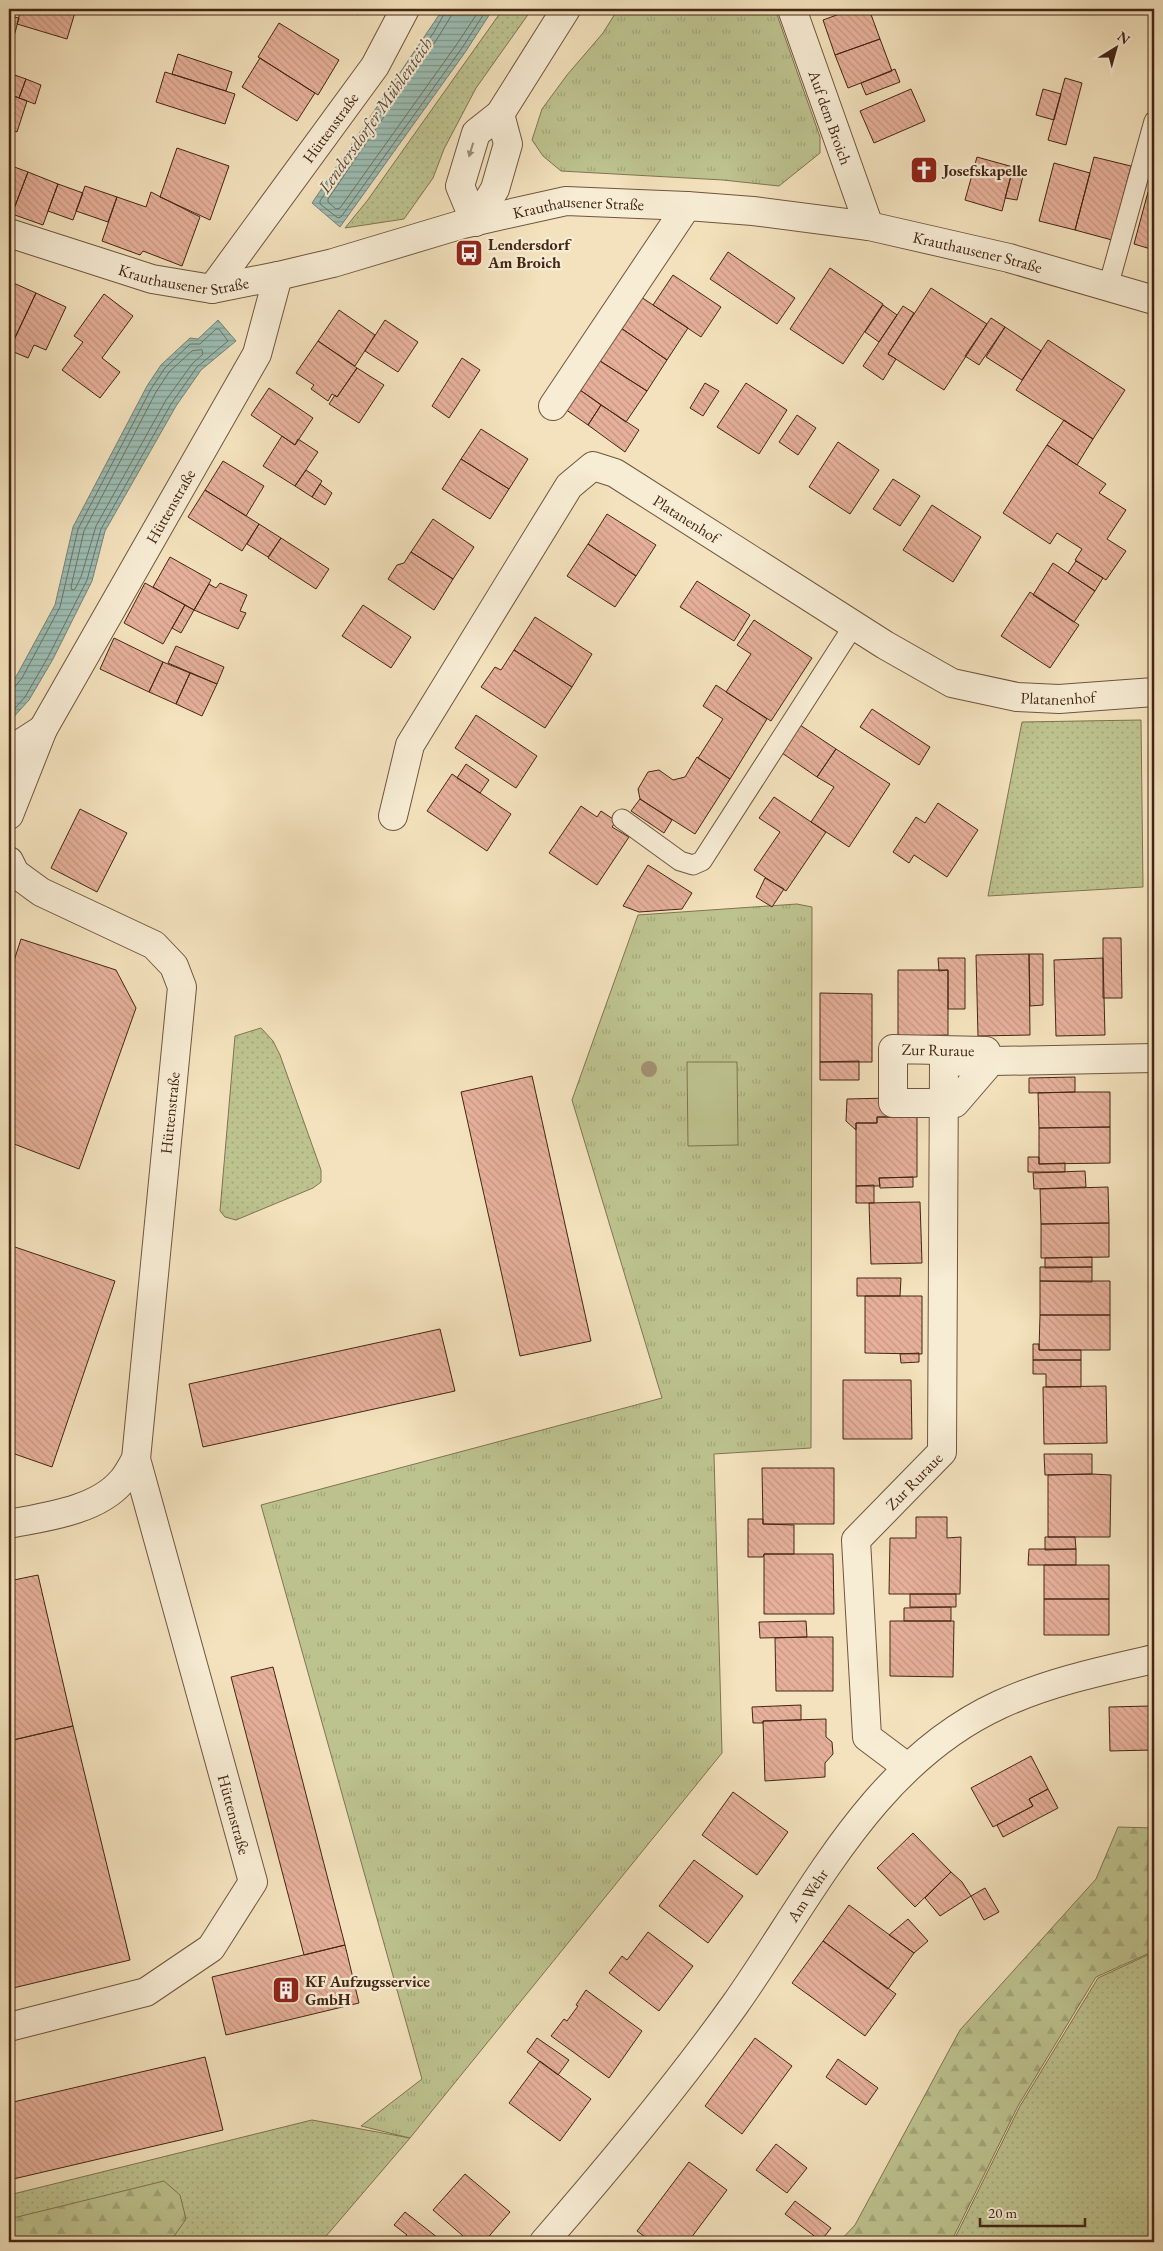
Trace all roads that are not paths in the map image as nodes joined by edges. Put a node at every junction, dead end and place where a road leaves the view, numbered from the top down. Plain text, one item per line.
1 (405, 9) edge
2 (566, 9) edge
3 (792, 9) edge
4 (1154, 121) edge
5 (687, 206) junction
6 (474, 222) junction
7 (869, 226) junction
8 (9, 233) edge
9 (278, 276) junction
10 (1108, 287) junction
11 (212, 289) junction
12 (1154, 300) edge
13 (553, 406) dead end
14 (854, 625) junction
15 (1154, 692) edge
16 (43, 729) junction
17 (9, 750) edge
18 (9, 815) edge
19 (393, 816) dead end
20 (622, 818) dead end
21 (9, 861) edge
22 (1154, 1058) edge
23 (986, 1062) junction
24 (944, 1104) junction
25 (136, 1459) junction
26 (9, 1524) edge
27 (1154, 1659) edge
28 (907, 1766) junction
29 (9, 2027) edge
30 (544, 2242) edge

1 - 11 street, Hüttenstraße
2 - 6 street
3 - 7 street, Auf dem Broich
4 - 10 lane
5 - 6 street, Krauthausener Straße
5 - 7 street, Krauthausener Straße
5 - 13 street
6 - 9 street, Krauthausener Straße
7 - 10 street, Krauthausener Straße
8 - 11 street, Krauthausener Straße
9 - 11 street, Krauthausener Straße
9 - 16 street, Hüttenstraße
10 - 12 street, Krauthausener Straße
14 - 15 street, Platanenhof
14 - 19 street, Platanenhof
14 - 20 lane
16 - 17 street, Hüttenstraße
16 - 18 street, Hüttenstraße
21 - 25 street, Hüttenstraße
22 - 23 street, Zur Ruraue
23 - 24 street, Zur Ruraue
23 - 24 street, Zur Ruraue
24 - 28 street, Zur Ruraue
25 - 26 street, Hüttenstraße
25 - 29 street, Hüttenstraße
27 - 28 street, Am Wehr
28 - 30 street, Am Wehr

